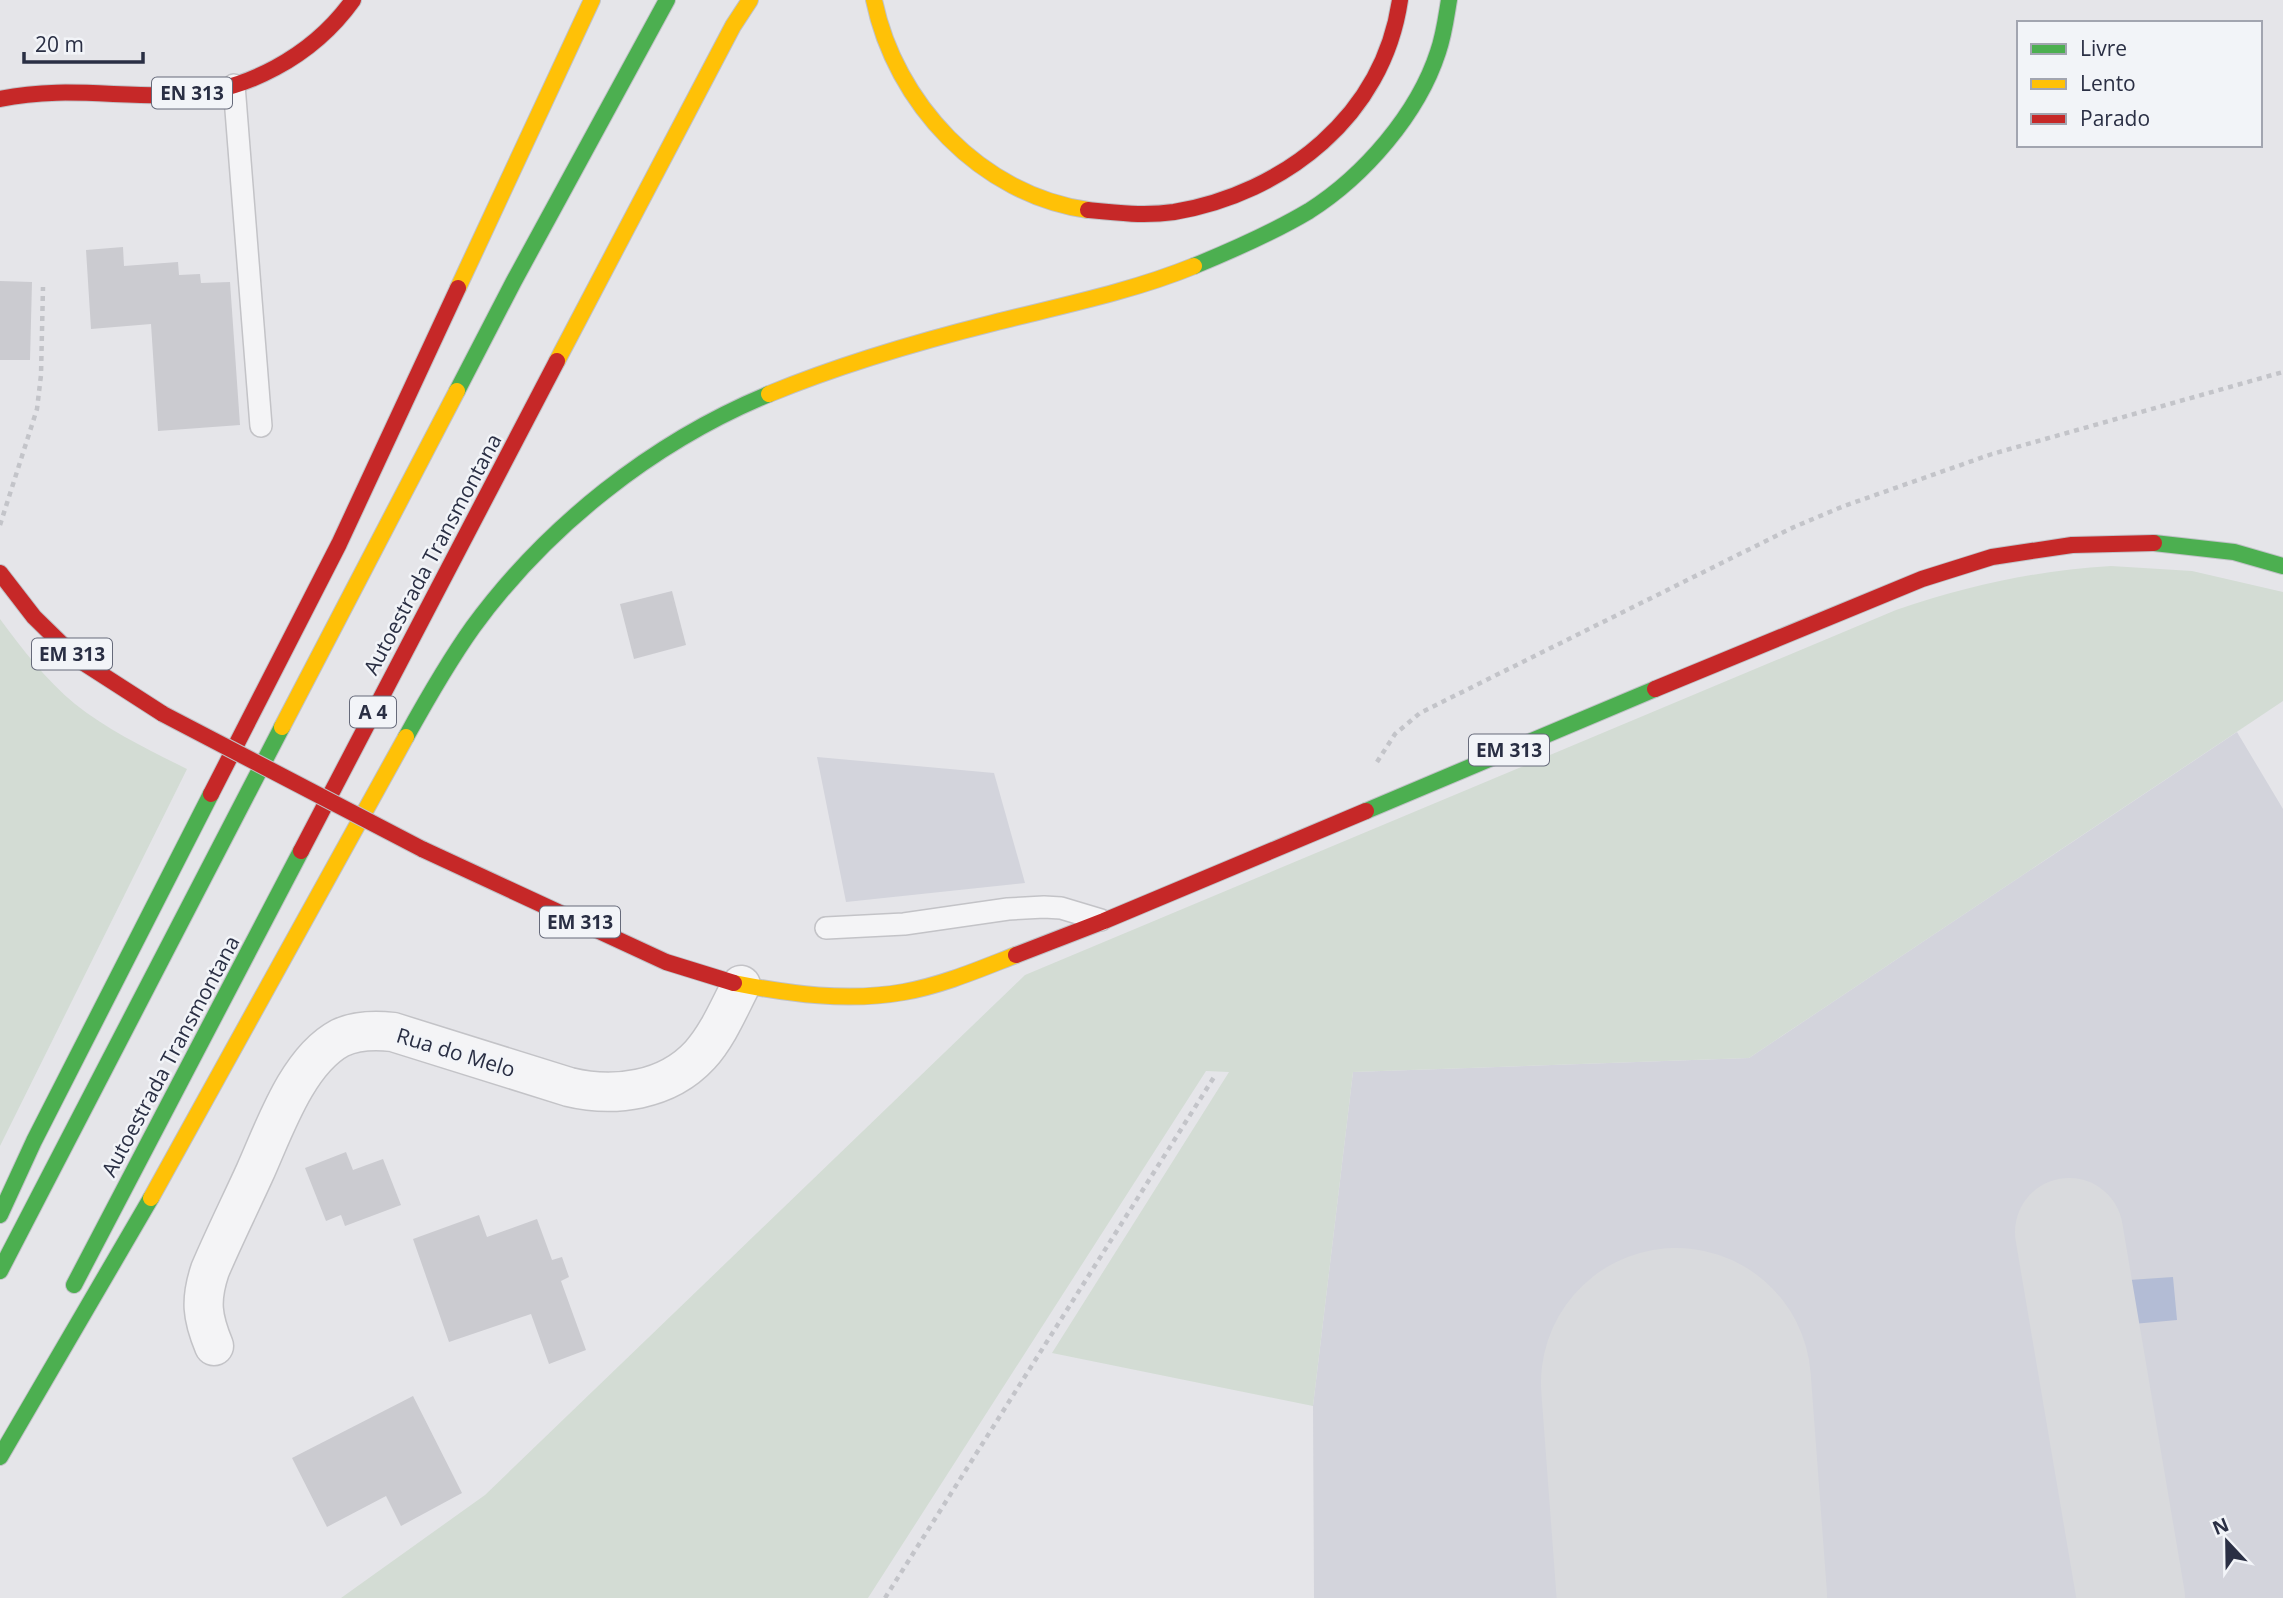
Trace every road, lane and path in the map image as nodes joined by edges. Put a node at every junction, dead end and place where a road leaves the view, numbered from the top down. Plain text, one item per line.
1 (353, 0) edge
2 (592, 0) edge
3 (667, 0) edge
4 (750, 0) edge
5 (874, 0) edge
6 (1400, 0) edge
7 (1449, 0) edge
8 (233, 85) junction
9 (0, 99) edge
10 (43, 286) dead end
11 (2283, 372) edge
12 (261, 426) dead end
13 (0, 525) edge
14 (2283, 565) edge
15 (0, 573) edge
16 (1360, 813) junction
17 (1104, 921) junction
18 (826, 928) dead end
19 (741, 985) junction
20 (1216, 1074) dead end
21 (0, 1215) edge
22 (0, 1270) edge
23 (65, 1303) dead end
24 (215, 1346) dead end
25 (0, 1457) edge
26 (885, 1598) edge

1 - 8 main road, EN 313
2 - 21 main road
3 - 22 main road
4 - 23 main road, Autoestrada Transmontana / A 4
5 - 6 main road
7 - 25 main road
8 - 9 main road, EN 313
8 - 12 lane
10 - 13 path
11 - 16 path
14 - 16 main road, EM 313
15 - 19 main road, EM 313, bridge
16 - 17 main road, EM 313
17 - 18 lane
17 - 19 main road, EM 313
19 - 24 street, Rua do Melo
20 - 26 path

